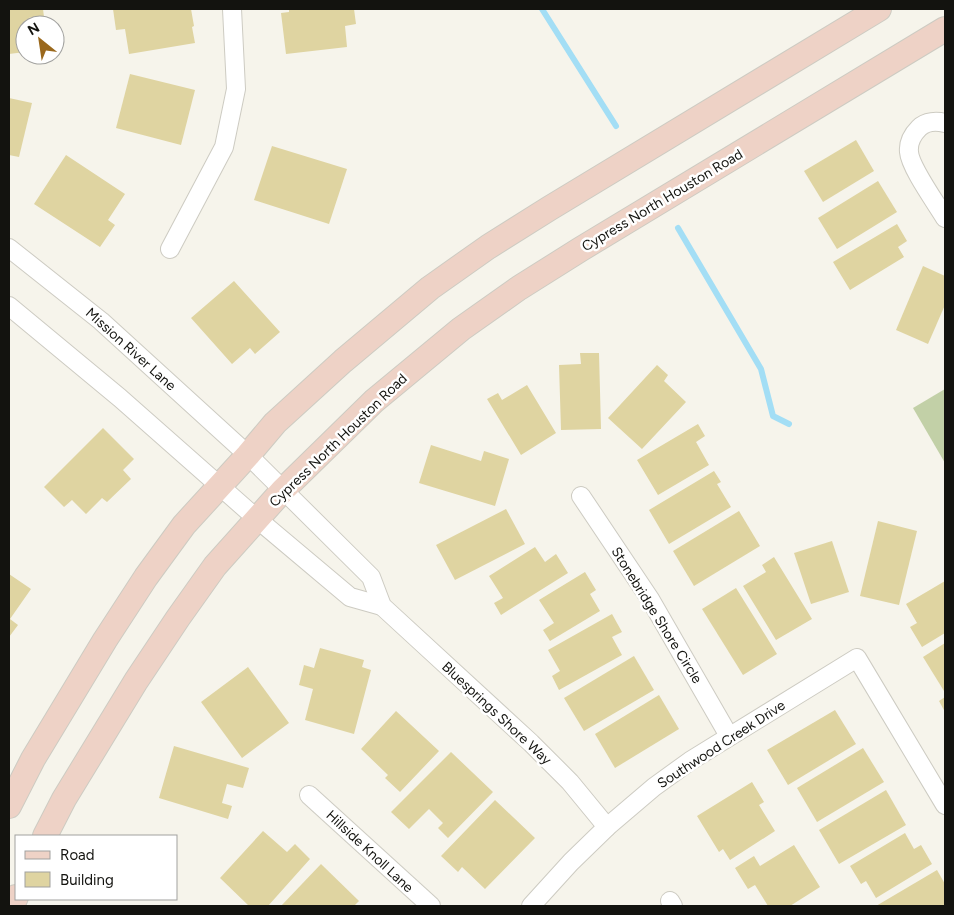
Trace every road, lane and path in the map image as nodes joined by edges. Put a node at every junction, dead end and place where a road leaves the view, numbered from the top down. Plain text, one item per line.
1 (232, 9) edge
2 (879, 9) edge
3 (945, 29) edge
4 (945, 123) edge
5 (945, 218) edge
6 (9, 248) edge
7 (170, 249) dead end
8 (9, 306) edge
9 (248, 455) junction
10 (220, 484) junction
11 (283, 490) junction
12 (581, 496) dead end
13 (256, 518) junction
14 (382, 606) junction
15 (730, 736) junction
16 (309, 795) dead end
17 (945, 805) edge
18 (9, 806) edge
19 (607, 827) junction
20 (46, 835) edge
21 (431, 906) edge
22 (531, 906) edge

1 - 7 street
2 - 9 main road
3 - 11 main road, Cypress North Houston Road
4 - 5 street
6 - 9 street, Mission River Lane
8 - 10 street
9 - 10 main road
9 - 11 street, Bluesprings Shore Way
10 - 13 street, Bluesprings Shore Way
10 - 18 main road
11 - 13 main road, Cypress North Houston Road
11 - 14 street, Bluesprings Shore Way
12 - 15 street, Stonebridge Shore Circle
13 - 14 street, Bluesprings Shore Way
13 - 20 main road, Cypress North Houston Road
14 - 19 street, Bluesprings Shore Way
15 - 17 street, Southwood Creek Drive
15 - 19 street, Southwood Creek Drive
16 - 21 street, Hillside Knoll Lane
19 - 22 street, Southwood Creek Drive

